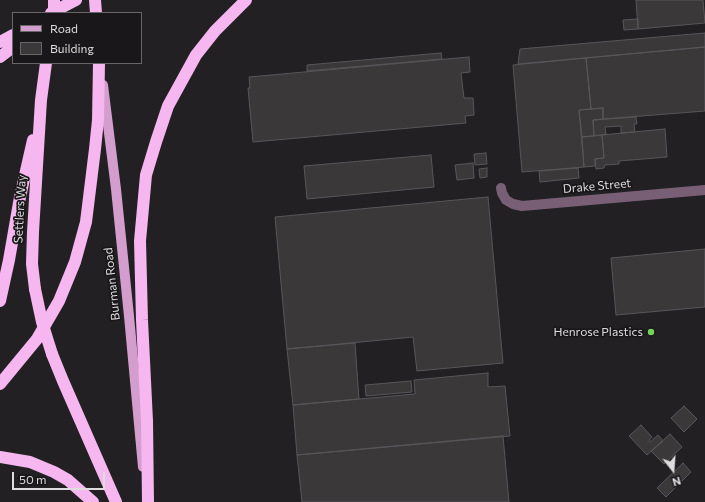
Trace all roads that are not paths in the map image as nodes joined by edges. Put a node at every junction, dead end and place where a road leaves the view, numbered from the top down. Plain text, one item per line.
1 (54, 0) edge
2 (95, 0) edge
3 (246, 0) edge
4 (74, 1) edge
5 (53, 12) edge
6 (55, 12) edge
7 (60, 12) edge
8 (96, 12) edge
9 (12, 36) edge
10 (0, 42) edge
11 (12, 48) edge
12 (0, 56) edge
13 (46, 64) edge
14 (100, 64) edge
15 (100, 64) edge
16 (41, 100) junction
17 (501, 188) dead end
18 (705, 190) edge
19 (0, 301) edge
20 (0, 384) edge
21 (0, 457) edge
22 (93, 502) edge
23 (116, 502) edge
24 (147, 502) edge

1 - 5 highway, bridge
2 - 8 highway
3 - 24 highway
4 - 6 highway
4 - 7 highway
9 - 10 highway
11 - 12 highway
13 - 16 highway, Settlers Way
14 - 24 main road, Burman Road
15 - 20 highway
16 - 19 highway
16 - 23 highway, Settlers Way, bridge
17 - 18 lane, Drake Street
21 - 22 highway

